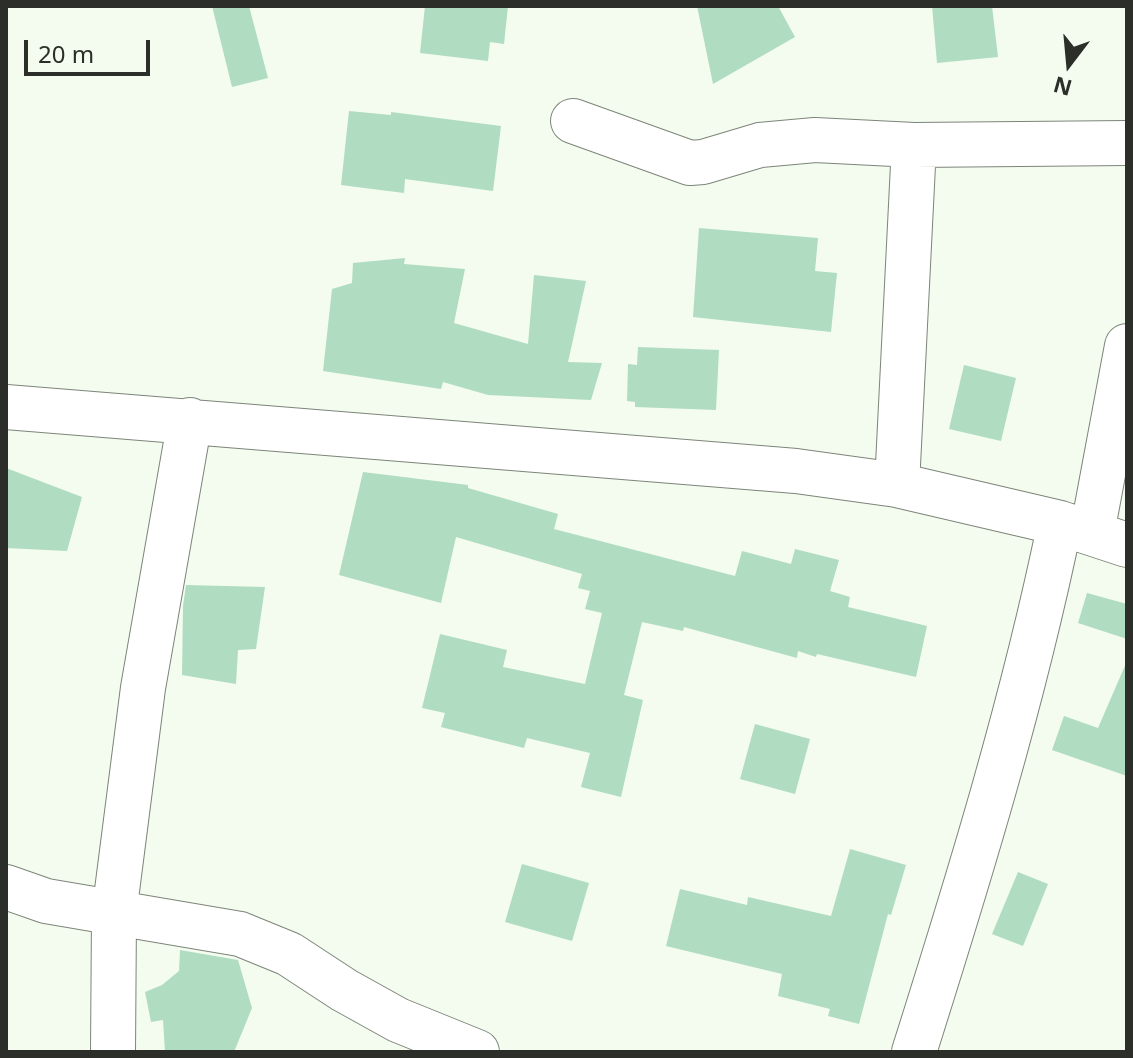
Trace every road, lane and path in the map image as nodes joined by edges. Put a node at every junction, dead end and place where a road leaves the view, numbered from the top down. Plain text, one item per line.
1 (573, 121) dead end
2 (1127, 143) edge
3 (914, 145) junction
4 (1127, 346) edge
5 (6, 407) edge
6 (190, 420) junction
7 (897, 485) junction
8 (1093, 534) edge
9 (6, 887) edge
10 (114, 914) junction
11 (113, 1052) edge
12 (477, 1052) edge
13 (914, 1052) edge

1 - 3 street
2 - 3 street
3 - 7 street
4 - 8 street
5 - 6 street
6 - 7 street
6 - 10 street
7 - 8 street
8 - 13 street
9 - 10 street
10 - 11 street
10 - 12 street

